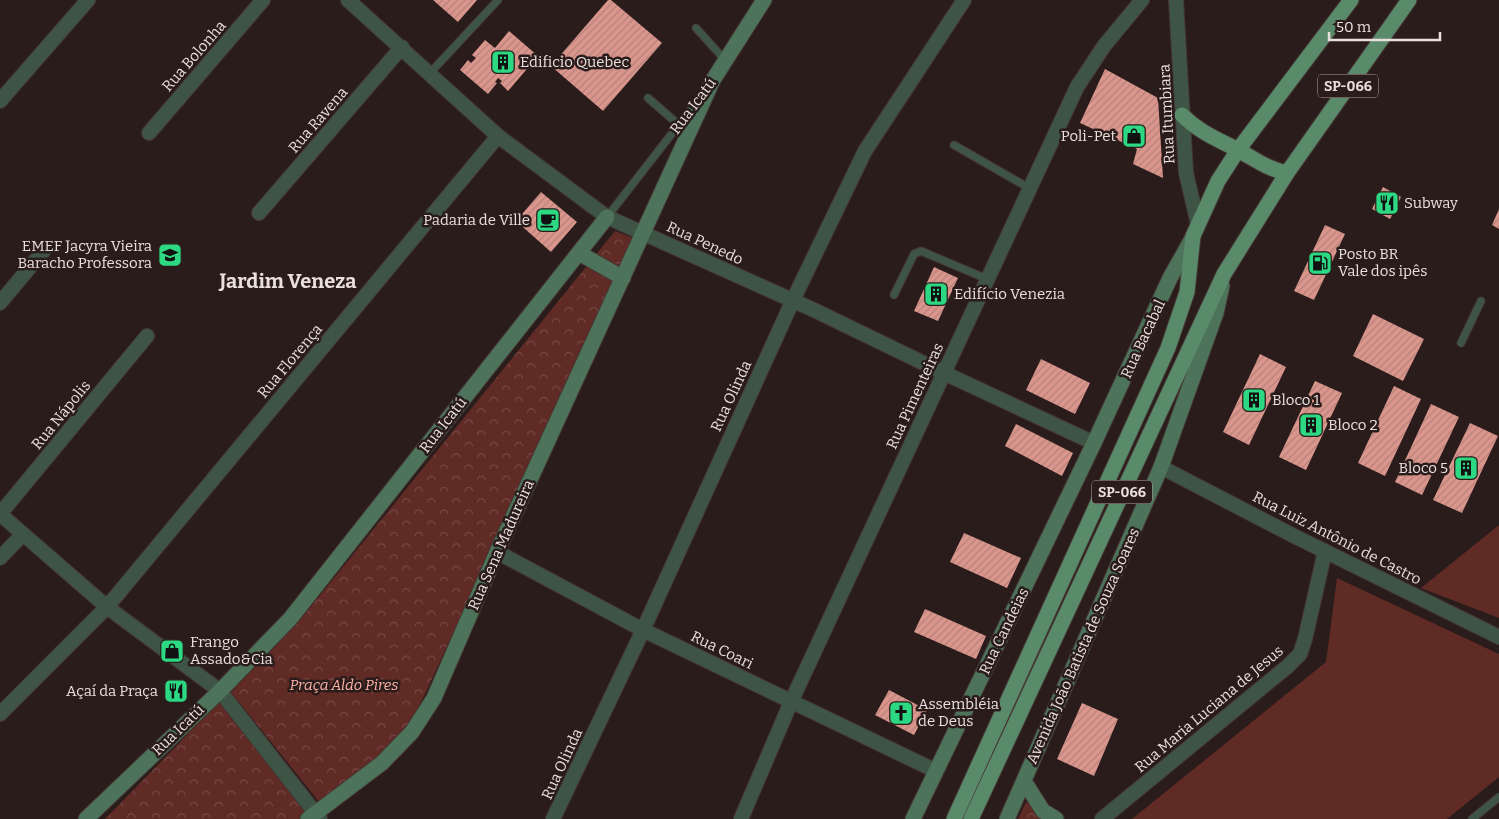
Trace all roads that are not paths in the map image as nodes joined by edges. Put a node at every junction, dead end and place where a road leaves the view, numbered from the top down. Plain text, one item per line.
1 (88, 0) edge
2 (263, 0) edge
3 (348, 0) edge
4 (498, 0) edge
5 (764, 0) edge
6 (964, 0) edge
7 (1142, 0) edge
8 (1176, 0) edge
9 (1351, 0) edge
10 (1409, 0) edge
11 (696, 28) dead end
12 (402, 47) junction
13 (725, 60) junction
14 (430, 73) junction
15 (713, 80) junction
16 (648, 98) dead end
17 (0, 101) edge
18 (1182, 115) junction
19 (679, 125) junction
20 (149, 133) dead end
21 (498, 136) junction
22 (954, 145) dead end
23 (1238, 150) junction
24 (1287, 173) junction
25 (1029, 188) junction
26 (259, 213) dead end
27 (607, 216) junction
28 (1196, 230) junction
29 (644, 233) junction
30 (45, 249) dead end
31 (579, 253) junction
32 (1224, 274) junction
33 (623, 278) junction
34 (987, 279) junction
35 (894, 295) dead end
36 (793, 300) junction
37 (1481, 301) dead end
38 (0, 303) edge
39 (147, 336) dead end
40 (1462, 342) dead end
41 (944, 373) junction
42 (1094, 442) junction
43 (1162, 467) junction
44 (0, 514) edge
45 (23, 534) junction
46 (1325, 551) junction
47 (497, 552) junction
48 (0, 558) edge
49 (107, 607) junction
50 (643, 630) junction
51 (1499, 637) edge
52 (220, 690) junction
53 (791, 702) junction
54 (0, 714) edge
55 (936, 771) junction
56 (1024, 781) junction
57 (1499, 797) edge
58 (315, 817) edge
59 (86, 819) edge
60 (553, 819) edge
61 (741, 819) edge
62 (913, 819) edge
63 (954, 819) edge
64 (971, 819) edge
65 (1007, 819) edge
66 (1056, 819) edge
67 (1102, 819) edge
68 (1472, 819) edge

1 - 17 street
2 - 20 street, Rua Bolonha
3 - 12 street, Rua Penedo
4 - 14 lane
5 - 13 street, Rua Icatú
6 - 36 street, Rua Olinda
7 - 25 street, Rua Pimenteiras
8 - 18 street, Rua Itumbiara
9 - 23 main road, SP-066
10 - 24 main road, SP-066
11 - 13 lane
12 - 14 street, Rua Penedo
12 - 26 street, Rua Ravena
13 - 15 street, Rua Icatú
14 - 21 street, Rua Penedo
15 - 19 lane, Rua Icatú
15 - 29 street, Rua Sena Madureira
16 - 19 lane
18 - 23 main road
18 - 28 street, Rua Itumbiara
19 - 27 lane, Rua Icatú
21 - 27 street, Rua Penedo
21 - 49 street, Rua Florença
22 - 25 lane
23 - 24 main road
23 - 28 main road, SP-066
24 - 32 main road, SP-066
25 - 34 street, Rua Pimenteiras
27 - 29 street, Rua Penedo
27 - 31 street, Rua Icatú
28 - 42 street, Rua Bacabal
28 - 63 main road, SP-066
29 - 33 street, Rua Sena Madureira
29 - 36 street, Rua Penedo
30 - 38 street
31 - 33 street
31 - 52 street, Rua Icatú
32 - 43 street, Avenida João Batista de Souza Soares
32 - 64 main road, SP-066
33 - 47 street, Rua Sena Madureira
34 - 35 lane
34 - 41 street, Rua Pimenteiras
36 - 41 street, Rua Penedo
36 - 50 street, Rua Olinda
37 - 40 lane
39 - 44 street, Rua Nápolis
41 - 42 street, Rua Penedo
41 - 53 street, Rua Pimenteiras
42 - 55 street, Rua Candeias
43 - 46 street, Rua Luiz Antônio de Castro
43 - 56 street, Avenida João Batista de Souza Soares
44 - 45 street
45 - 48 street
45 - 49 street
46 - 51 street, Rua Luiz Antônio de Castro
46 - 67 street, Rua Maria Luciana de Jesus
47 - 50 street, Rua Coari
47 - 58 street, Rua Sena Madureira
49 - 52 street
49 - 54 street, Rua Florença
50 - 53 street, Rua Coari
50 - 60 street, Rua Olinda
52 - 58 street
52 - 59 street, Rua Icatú
53 - 55 street, Rua Coari
53 - 61 street, Rua Pimenteiras
55 - 62 street, Rua Candeias
56 - 65 street, Avenida João Batista de Souza Soares
56 - 66 street
57 - 68 lane

